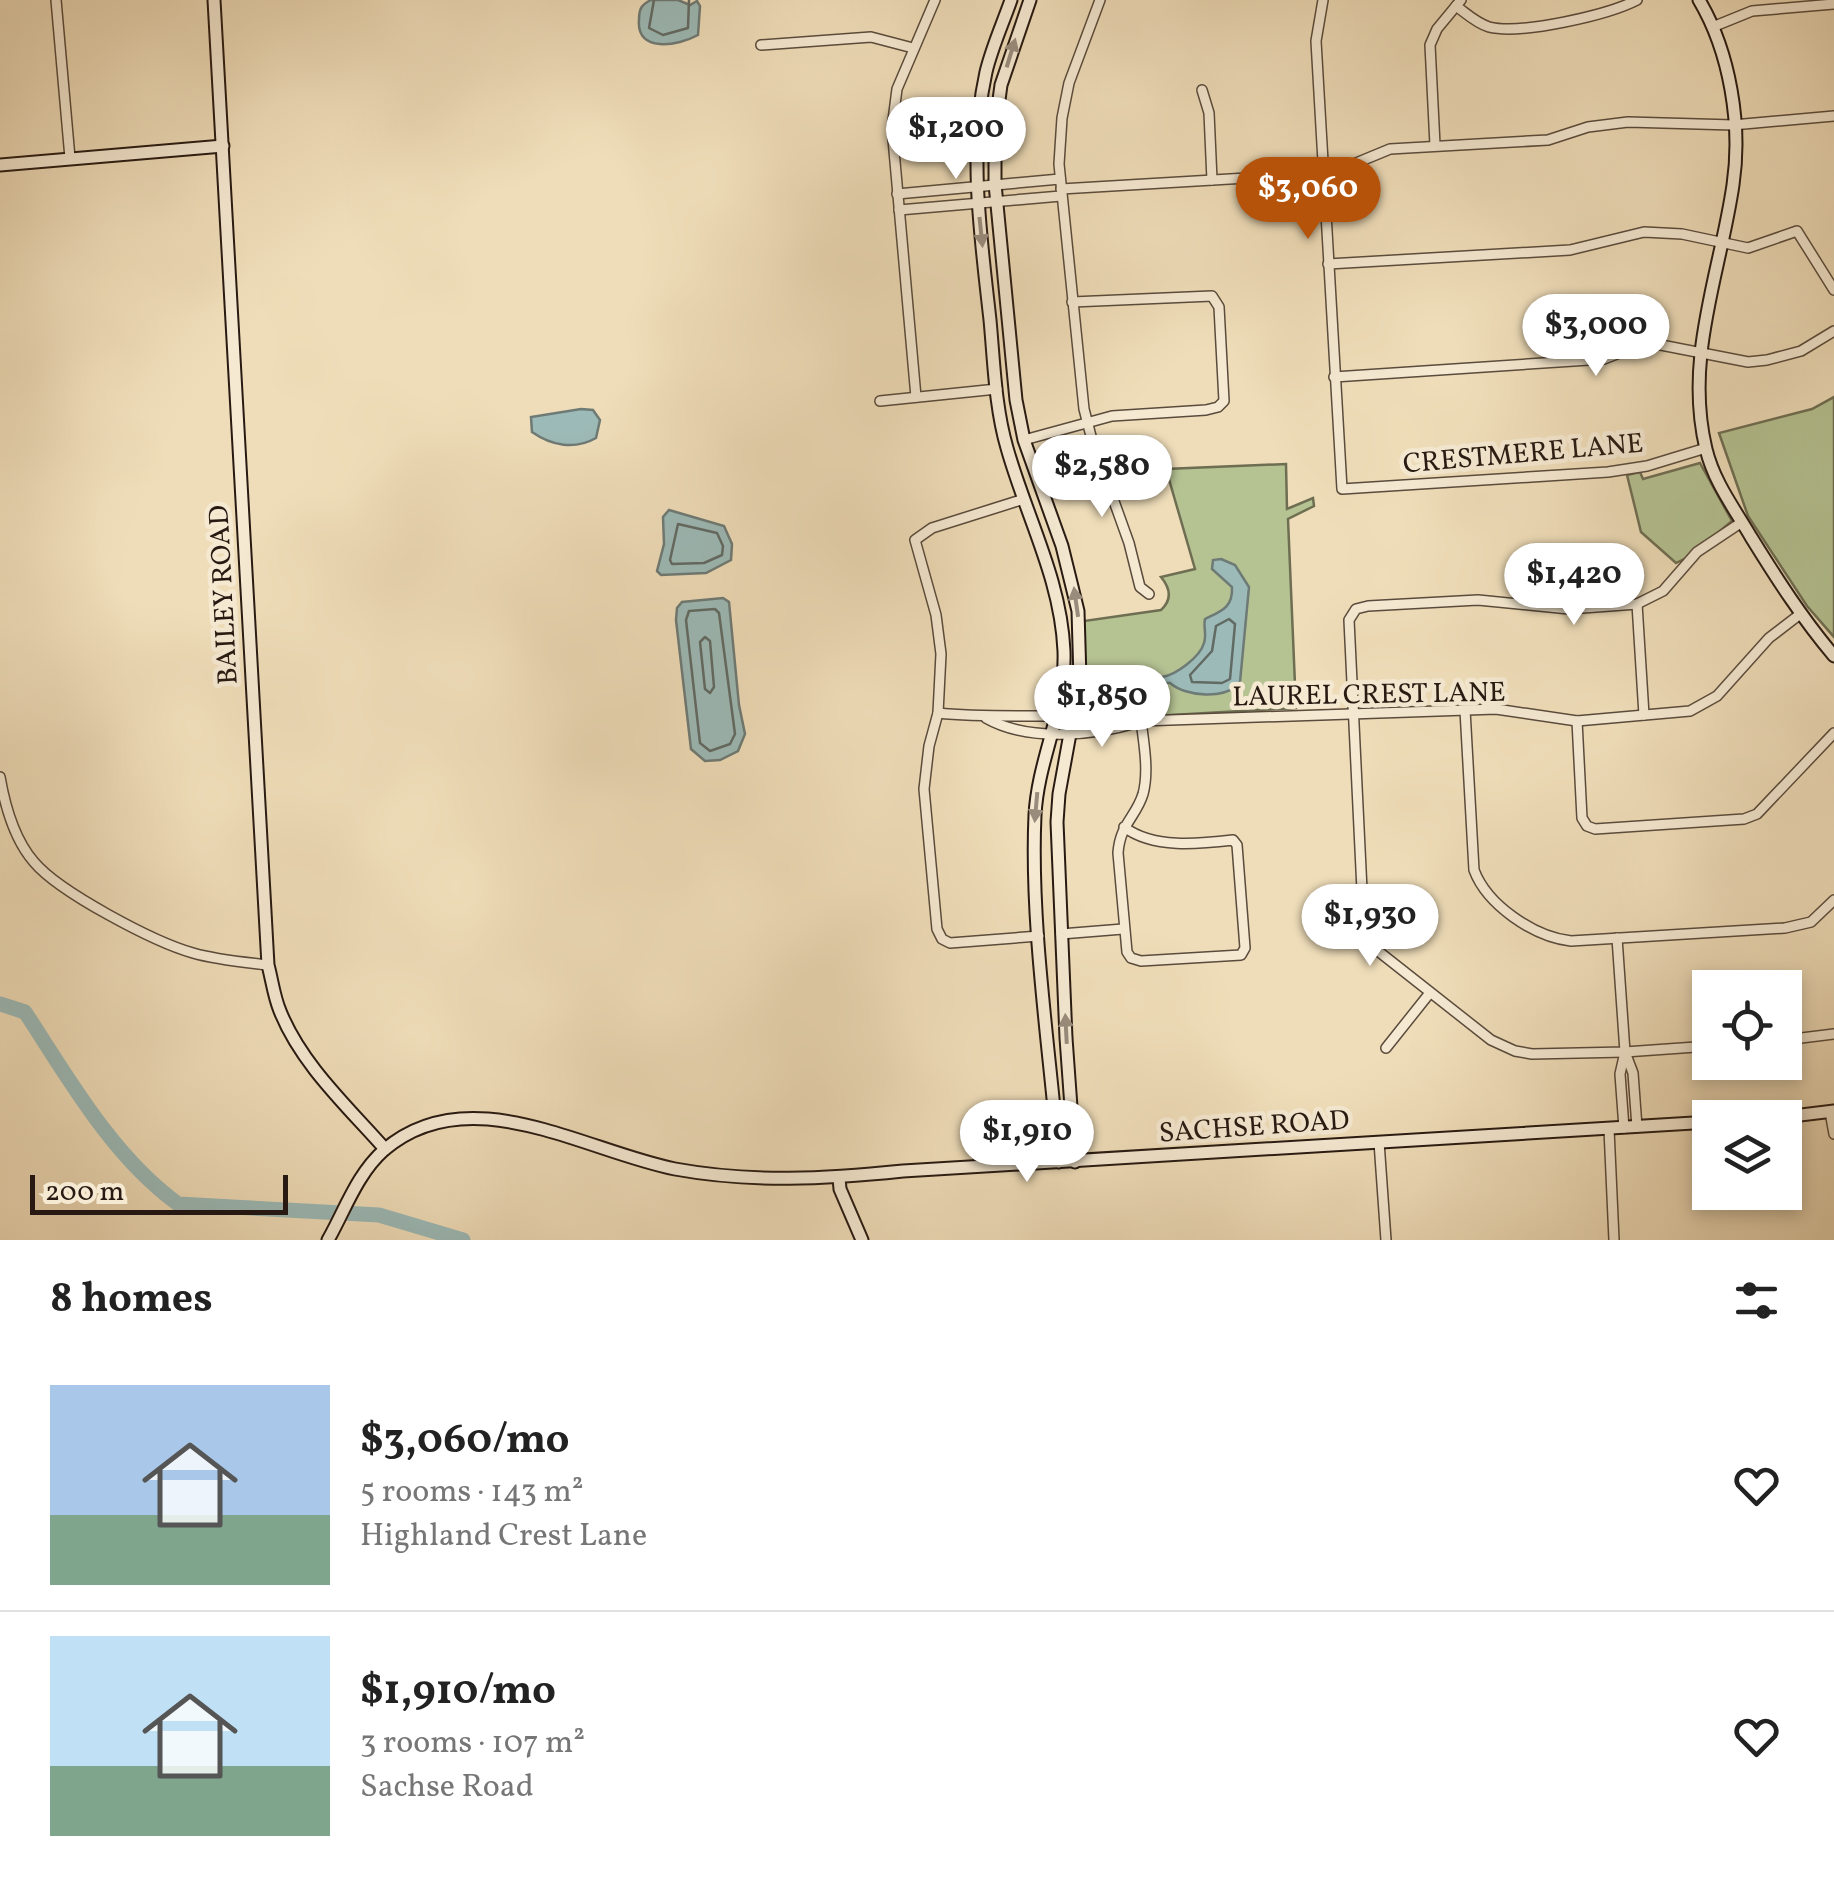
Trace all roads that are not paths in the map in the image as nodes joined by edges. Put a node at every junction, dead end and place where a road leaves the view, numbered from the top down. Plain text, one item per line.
1 (56, 0) edge
2 (214, 0) edge
3 (935, 0) edge
4 (1011, 0) edge
5 (1030, 0) edge
6 (1100, 0) edge
7 (1323, 0) edge
8 (1637, 0) edge
9 (1700, 0) edge
10 (1459, 3) edge
11 (1834, 4) edge
12 (1715, 26) junction
13 (760, 44) dead end
14 (914, 48) junction
15 (1202, 90) dead end
16 (1834, 116) edge
17 (1733, 126) junction
18 (1435, 145) junction
19 (223, 146) junction
20 (70, 158) junction
21 (0, 165) edge
22 (1324, 174) junction
23 (1212, 180) junction
24 (995, 184) junction
25 (976, 186) junction
26 (1060, 188) junction
27 (897, 194) junction
28 (996, 200) junction
29 (978, 201) junction
30 (899, 210) junction
31 (1721, 244) junction
32 (1328, 264) junction
33 (1834, 290) edge
34 (1072, 302) junction
35 (1834, 331) edge
36 (1698, 351) junction
37 (1334, 377) junction
38 (997, 389) junction
39 (916, 397) junction
40 (880, 401) dead end
41 (1088, 423) junction
42 (1024, 440) junction
43 (1706, 448) junction
44 (1024, 499) junction
45 (1742, 522) junction
46 (1150, 594) dead end
47 (1637, 604) junction
48 (1800, 615) junction
49 (1834, 656) edge
50 (1465, 710) junction
51 (1354, 711) junction
52 (938, 713) junction
53 (1644, 714) junction
54 (1074, 716) junction
55 (1058, 717) junction
56 (986, 718) junction
57 (1577, 720) junction
58 (1141, 721) junction
59 (1071, 732) junction
60 (1054, 733) junction
61 (1834, 734) edge
62 (0, 777) edge
63 (1124, 827) junction
64 (1834, 900) edge
65 (1123, 929) junction
66 (1061, 934) junction
67 (1040, 936) junction
68 (1618, 938) junction
69 (268, 965) junction
70 (1429, 994) junction
71 (1834, 1034) edge
72 (1802, 1038) edge
73 (1692, 1047) edge
74 (1386, 1048) dead end
75 (1625, 1052) junction
76 (1832, 1111) edge
77 (1802, 1115) edge
78 (1692, 1123) edge
79 (1631, 1128) junction
80 (1609, 1130) junction
81 (1834, 1134) edge
82 (1380, 1142) junction
83 (385, 1150) junction
84 (1060, 1162) junction
85 (1075, 1162) junction
86 (839, 1178) junction
87 (329, 1237) edge
88 (862, 1240) edge
89 (1386, 1240) edge
90 (1614, 1240) edge

1 - 20 street
2 - 19 main road, BAILEY ROAD
3 - 14 street
4 - 25 main road
24 -> 5 main road
6 - 26 street
7 - 22 street
8 - 10 street
9 - 12 main road
10 - 18 street
11 - 12 street
12 - 17 main road
13 - 14 street
14 - 27 street
15 - 23 street
16 - 17 street
17 - 18 street
17 - 31 main road
18 - 22 street
19 - 20 main road
19 - 69 main road, BAILEY ROAD
20 - 21 main road
22 - 23 street
22 - 32 street
23 - 26 street
24 - 25 street
24 - 26 street
24 - 28 main road
25 - 27 street
25 - 29 main road
26 - 28 street
26 - 34 street
27 - 30 street
28 - 29 street
28 - 42 main road
29 - 30 street
29 -> 38 main road
30 - 39 street
31 - 32 street
31 - 33 street
31 - 36 main road
32 - 37 street
34 - 41 street
34 - 41 street
35 - 36 street
36 - 37 street
36 - 43 main road
37 - 43 street, CRESTMERE LANE
38 - 39 street
38 - 44 main road
39 - 40 street
41 - 42 street
41 - 46 street
54 -> 42 main road
43 - 45 main road
44 - 52 street
44 - 55 main road
45 - 47 street
45 - 48 main road
47 - 51 street
47 - 53 street
48 - 49 main road
48 - 53 street, LAUREL CREST LANE
50 - 51 street, LAUREL CREST LANE
50 - 57 street, LAUREL CREST LANE
50 - 68 street
51 - 58 street, LAUREL CREST LANE
51 - 70 street
52 - 56 street
52 - 67 street
53 - 57 street, LAUREL CREST LANE
54 - 55 street, LAUREL CREST LANE
54 - 58 street, LAUREL CREST LANE
54 - 59 main road
55 - 56 street, LAUREL CREST LANE
55 - 60 main road
56 - 60 street, LAUREL CREST LANE
57 - 61 street
58 - 59 street, LAUREL CREST LANE
58 - 63 street
59 - 60 street, LAUREL CREST LANE
59 - 66 main road
60 -> 67 main road
62 - 69 street
63 - 65 street
63 - 65 street
64 - 68 street
65 - 66 street
85 -> 66 main road
67 - 84 main road
68 - 75 street
69 - 83 main road, BAILEY ROAD
70 - 74 street
70 - 75 street
71 - 72 street
73 - 75 street
75 - 79 street
76 - 77 main road
76 - 81 street
78 - 79 main road, SACHSE ROAD
79 - 80 main road, SACHSE ROAD
80 - 82 main road, SACHSE ROAD
80 - 90 street
82 - 85 main road, SACHSE ROAD
82 - 89 street
83 - 86 main road, SACHSE ROAD
83 - 87 main road, SACHSE ROAD
84 - 85 main road, SACHSE ROAD
84 - 86 main road, SACHSE ROAD
86 - 88 main road

